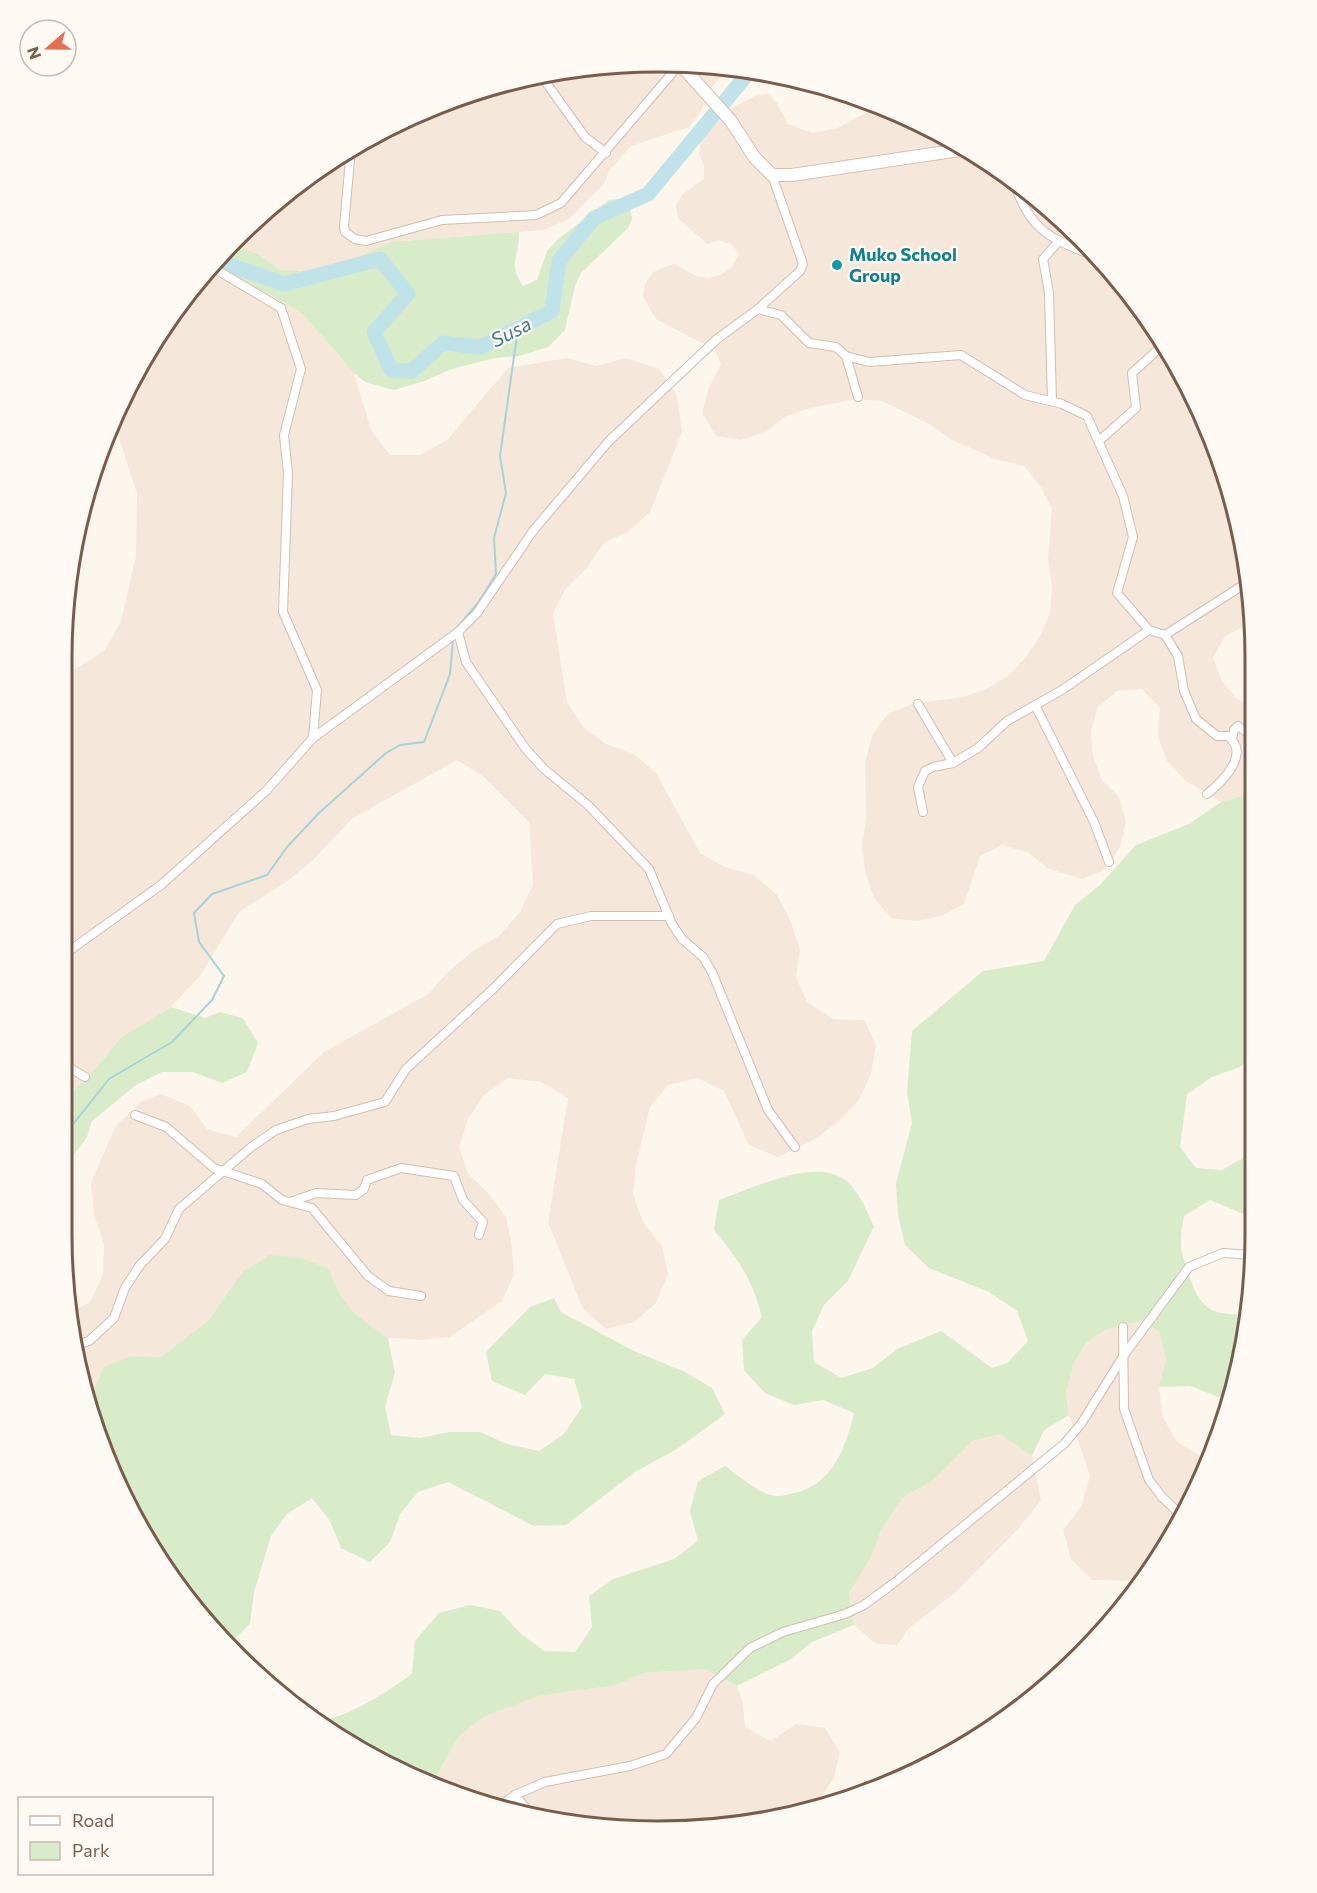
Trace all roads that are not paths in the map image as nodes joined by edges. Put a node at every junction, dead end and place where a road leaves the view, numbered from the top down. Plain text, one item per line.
1 (673, 72) edge
2 (688, 73) edge
3 (546, 83) edge
4 (952, 151) edge
5 (606, 153) junction
6 (350, 160) edge
7 (772, 175) junction
8 (1019, 196) edge
9 (1059, 241) junction
10 (1078, 249) edge
11 (219, 271) edge
12 (758, 309) junction
13 (1157, 350) edge
14 (846, 356) junction
15 (858, 396) dead end
16 (1052, 401) junction
17 (1099, 441) junction
18 (1241, 587) edge
19 (1149, 630) junction
20 (454, 634) junction
21 (1165, 635) junction
22 (918, 704) dead end
23 (1035, 705) junction
24 (1245, 731) edge
25 (313, 738) junction
26 (1232, 739) junction
27 (953, 763) junction
28 (1207, 794) dead end
29 (923, 812) dead end
30 (1110, 862) dead end
31 (669, 916) junction
32 (72, 949) edge
33 (72, 1070) edge
34 (85, 1077) dead end
35 (135, 1115) dead end
36 (795, 1147) dead end
37 (220, 1171) junction
38 (290, 1202) junction
39 (479, 1235) dead end
40 (1244, 1254) edge
41 (421, 1296) dead end
42 (1124, 1328) dead end
43 (82, 1343) edge
44 (1124, 1355) junction
45 (1176, 1510) edge
46 (515, 1795) junction
47 (507, 1801) edge
48 (523, 1805) edge

1 - 5 street
2 - 7 main road
3 - 5 street
4 - 7 main road
5 - 6 street
7 - 12 street
8 - 9 street
9 - 10 street
9 - 16 street
11 - 25 street
12 - 14 street
12 - 20 street
13 - 17 street
14 - 15 street
14 - 16 street
16 - 17 street
17 - 19 street
18 - 21 street
19 - 21 street
19 - 23 street
20 - 25 street
20 - 31 street
21 - 26 street
22 - 27 street
23 - 27 street
23 - 30 street
24 - 26 street
25 - 32 street
26 - 28 street
27 - 29 street
31 - 36 street
31 - 37 street
33 - 34 street
35 - 37 street
37 - 38 street
37 - 43 street
38 - 39 street
38 - 41 street
40 - 44 street
42 - 44 street
44 - 45 street
44 - 46 street
46 - 47 street
46 - 48 street

